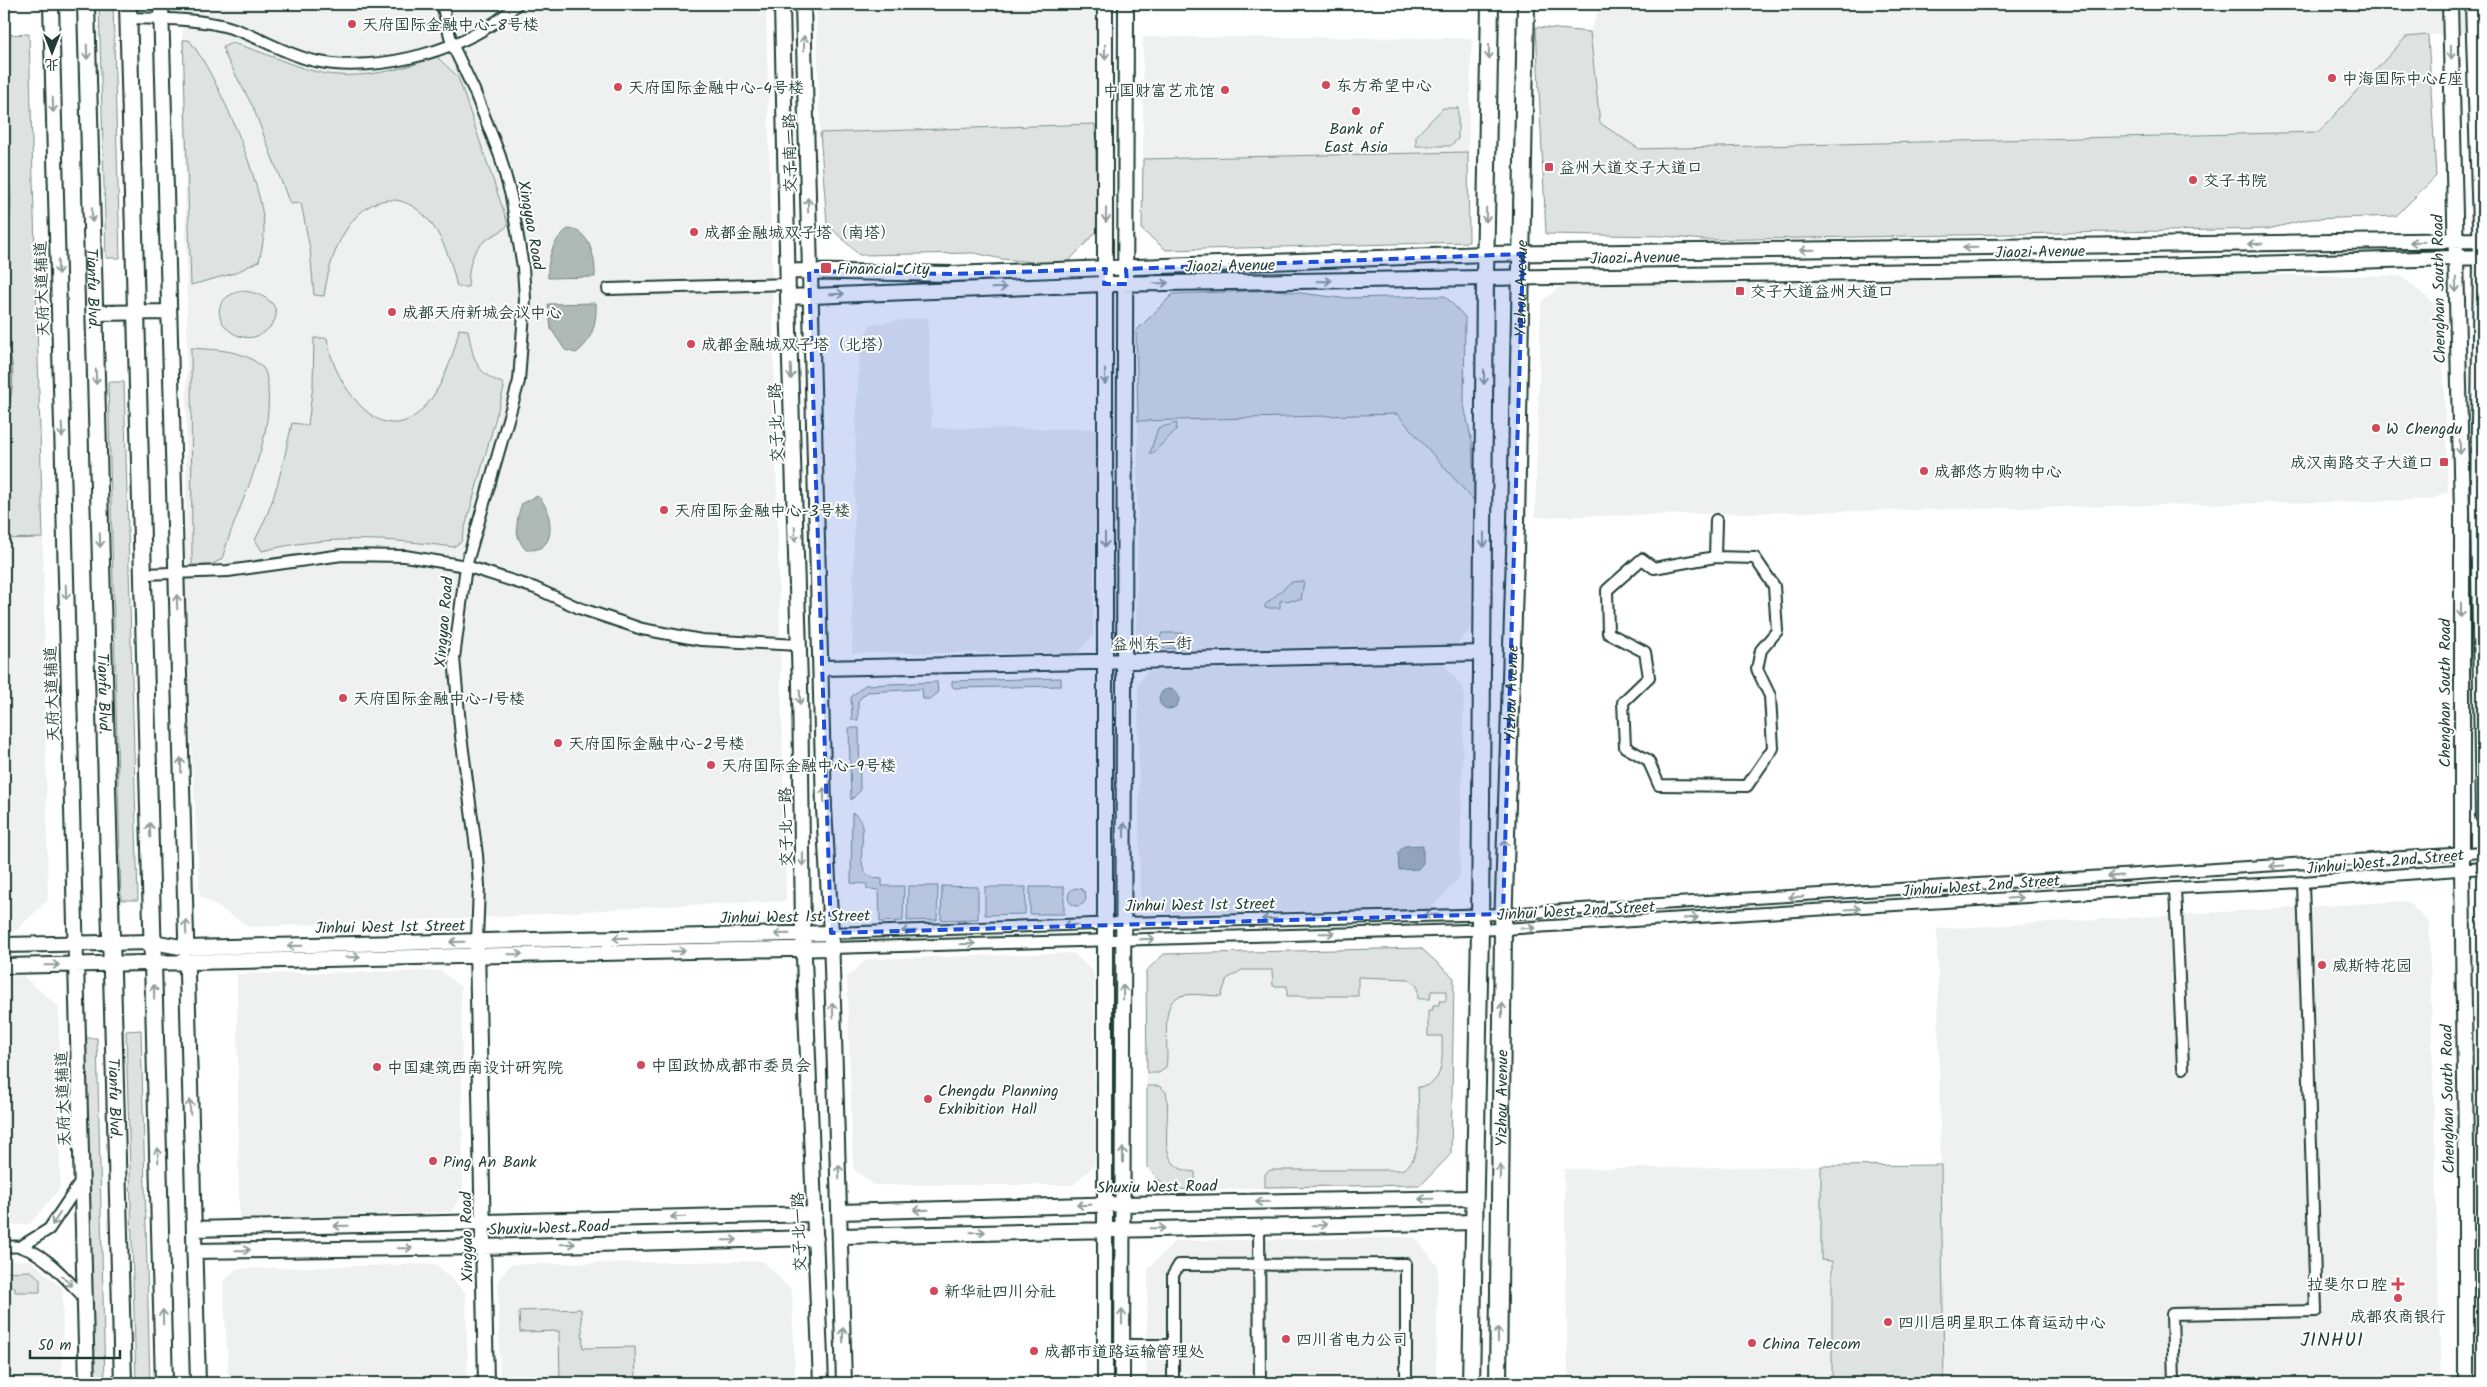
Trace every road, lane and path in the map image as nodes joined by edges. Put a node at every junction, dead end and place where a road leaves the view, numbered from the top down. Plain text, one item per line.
1 (50, 4) edge
2 (86, 4) edge
3 (161, 4) edge
4 (442, 4) edge
5 (517, 4) edge
6 (782, 4) edge
7 (803, 4) edge
8 (1105, 4) edge
9 (1126, 4) edge
10 (1490, 4) edge
11 (1526, 4) edge
12 (2450, 4) edge
13 (2472, 4) edge
14 (128, 11) edge
15 (162, 19) junction
16 (452, 44) junction
17 (2481, 240) edge
18 (2454, 241) junction
19 (1486, 254) junction
20 (1522, 254) junction
21 (2482, 257) edge
22 (2455, 258) junction
23 (1106, 269) junction
24 (1126, 269) junction
25 (809, 271) junction
26 (1522, 276) junction
27 (1485, 277) junction
28 (788, 284) junction
29 (1104, 284) junction
30 (1127, 284) junction
31 (608, 289) dead end
32 (811, 295) junction
33 (136, 312) junction
34 (170, 312) junction
35 (94, 314) junction
36 (1716, 520) dead end
37 (1715, 557) junction
38 (466, 566) junction
39 (176, 573) junction
40 (143, 574) junction
41 (799, 645) junction
42 (1483, 653) junction
43 (1124, 660) junction
44 (1105, 661) junction
45 (821, 668) junction
46 (2483, 816) edge
47 (2483, 852) edge
48 (2462, 854) junction
49 (2483, 868) edge
50 (2462, 869) junction
51 (2303, 882) junction
52 (2175, 888) junction
53 (1480, 922) junction
54 (1503, 922) junction
55 (1123, 923) junction
56 (1105, 924) junction
57 (804, 933) junction
58 (831, 940) junction
59 (1105, 940) junction
60 (1123, 940) junction
61 (153, 942) junction
62 (111, 943) junction
63 (76, 944) junction
64 (4, 945) edge
65 (477, 948) junction
66 (804, 949) junction
67 (186, 955) junction
68 (153, 963) junction
69 (76, 964) junction
70 (112, 964) junction
71 (4, 966) edge
72 (2183, 1068) dead end
73 (82, 1180) junction
74 (1475, 1198) junction
75 (1105, 1204) junction
76 (1122, 1204) junction
77 (840, 1212) junction
78 (814, 1214) junction
79 (483, 1222) junction
80 (1475, 1222) junction
81 (1259, 1226) junction
82 (1122, 1228) junction
83 (194, 1229) junction
84 (1105, 1229) junction
85 (841, 1236) junction
86 (816, 1238) junction
87 (4, 1247) edge
88 (20, 1247) junction
89 (484, 1247) junction
90 (194, 1251) junction
91 (1260, 1264) junction
92 (85, 1298) junction
93 (1122, 1345) junction
94 (1173, 1345) junction
95 (87, 1383) edge
96 (123, 1383) edge
97 (164, 1383) edge
98 (198, 1383) edge
99 (486, 1383) edge
100 (821, 1383) edge
101 (844, 1383) edge
102 (1105, 1383) edge
103 (1122, 1383) edge
104 (1173, 1383) edge
105 (1260, 1383) edge
106 (1406, 1383) edge
107 (1471, 1383) edge
108 (1498, 1383) edge
109 (2174, 1383) edge
110 (2466, 1383) edge

1 -> 63 street, 天府大道辅道
2 -> 35 main road, Tianfu Blvd.
3 - 15 street
4 - 16 street, Xingyao Road
5 - 16 street
6 - 28 street, 交子南一路
25 -> 7 street, 交子南一路
8 -> 23 street
9 - 24 street
10 -> 19 main road, Yizhou Avenue
11 - 20 main road, Yizhou Avenue
12 -> 18 street, Chenghan South Road
13 - 17 street
14 - 15 street
14 - 33 main road
15 - 16 street
15 - 34 street
16 - 38 street, Xingyao Road
17 - 18 street, Jiaozi Avenue
17 - 21 street
18 -> 20 street, Jiaozi Avenue
18 - 22 street, Chenghan South Road
19 - 20 street, Jiaozi Avenue
19 - 24 street, Jiaozi Avenue
19 - 27 main road, Yizhou Avenue
20 - 26 main road, Yizhou Avenue
21 - 22 street, Jiaozi Avenue
21 - 46 street
22 - 26 street, Jiaozi Avenue
22 -> 48 street, Chenghan South Road
23 - 24 street, Jiaozi Avenue
23 - 25 street, Jiaozi Avenue
23 - 29 street
24 - 30 street
25 - 28 street, Jiaozi Avenue
25 - 32 street
26 - 27 street, Jiaozi Avenue
54 -> 26 main road, Yizhou Avenue
30 -> 27 street, Jiaozi Avenue
27 -> 42 main road, Yizhou Avenue
28 - 31 street
28 - 32 street, Jiaozi Avenue
28 -> 41 street, 交子北一路
29 - 30 street, Jiaozi Avenue
32 -> 29 street, Jiaozi Avenue
29 -> 44 street
30 - 43 street
32 - 45 street
33 - 34 street
33 - 35 street
33 - 40 main road
34 - 39 street
35 -> 62 main road, Tianfu Blvd.
36 - 37 street
37 - 37 street
38 - 39 street
38 - 41 street
38 - 65 street, Xingyao Road
39 - 40 street
67 -> 39 street
61 -> 40 main road
41 -> 57 street, 交子北一路
42 - 43 street, 益州东一街
42 - 53 main road, Yizhou Avenue
43 - 44 street, 益州东一街
55 -> 43 street
44 - 45 street, 益州东一街
44 - 56 street
58 -> 45 street
47 - 48 street, Jinhui West 2nd Street
48 - 50 street, Chenghan South Road
48 -> 54 street, Jinhui West 2nd Street
49 - 50 street, Jinhui West 2nd Street
50 - 51 street, Jinhui West 2nd Street
50 - 110 street, Chenghan South Road
51 - 52 street, Jinhui West 2nd Street
51 - 109 street
54 -> 52 street, Jinhui West 2nd Street
52 - 72 street
53 - 54 street, Jinhui West 2nd Street
53 - 54 street, Jinhui West 2nd Street
53 -> 55 street, Jinhui West 1st Street
60 -> 53 street, Jinhui West 1st Street
53 - 74 main road, Yizhou Avenue
108 -> 54 main road, Yizhou Avenue
55 - 56 street, Jinhui West 1st Street
55 - 60 street
56 -> 58 street, Jinhui West 1st Street
56 - 59 street
57 - 58 street, Jinhui West 1st Street
57 -> 65 street, Jinhui West 1st Street
57 - 66 street, 交子北一路
58 -> 59 street, Jinhui West 1st Street
58 - 66 street, Jinhui West 1st Street
77 -> 58 street
59 - 60 street, Jinhui West 1st Street
59 - 75 street
76 -> 60 street
61 - 62 street, Jinhui West 1st Street
61 - 67 street, Jinhui West 1st Street
61 - 68 main road
62 - 63 street, Jinhui West 1st Street
62 - 70 main road, Tianfu Blvd.
63 - 64 street, Jinhui West 1st Street
63 - 69 street, 天府大道辅道
65 -> 66 street, Jinhui West 1st Street
65 - 67 street, Jinhui West 1st Street
65 - 79 street, Xingyao Road
66 - 78 street, 交子北一路
67 - 68 street, Jinhui West 1st Street
83 -> 67 street
68 - 70 street, Jinhui West 1st Street
97 -> 68 main road
69 - 70 street, Jinhui West 1st Street
71 -> 69 street, Jinhui West 1st Street
69 - 73 street, 天府大道辅道
70 - 96 main road, Tianfu Blvd.
73 -> 88 street
73 - 92 street, 天府大道辅道
74 -> 76 street, Shuxiu West Road
74 - 80 main road, Yizhou Avenue
75 - 76 street, Shuxiu West Road
75 -> 77 street, Shuxiu West Road
75 - 84 street
76 - 82 street
77 - 85 street
78 -> 79 street, Shuxiu West Road
78 - 86 street, 交子北一路
79 -> 83 street, Shuxiu West Road
79 - 89 street, Xingyao Road
81 -> 80 street
80 - 107 main road, Yizhou Avenue
82 -> 81 street
81 - 91 street
82 - 84 street
93 -> 82 street
83 - 90 street
85 -> 84 street
84 - 102 street
101 -> 85 street
89 -> 86 street, Shuxiu West Road
86 - 100 street, 交子北一路
87 - 88 street
88 -> 92 street
90 -> 89 street, Shuxiu West Road
89 - 99 street, Xingyao Road
90 - 98 street
91 - 94 street
91 - 105 street
91 - 106 street
92 - 95 street, 天府大道辅道
93 - 94 street
93 - 103 street
94 - 104 street

